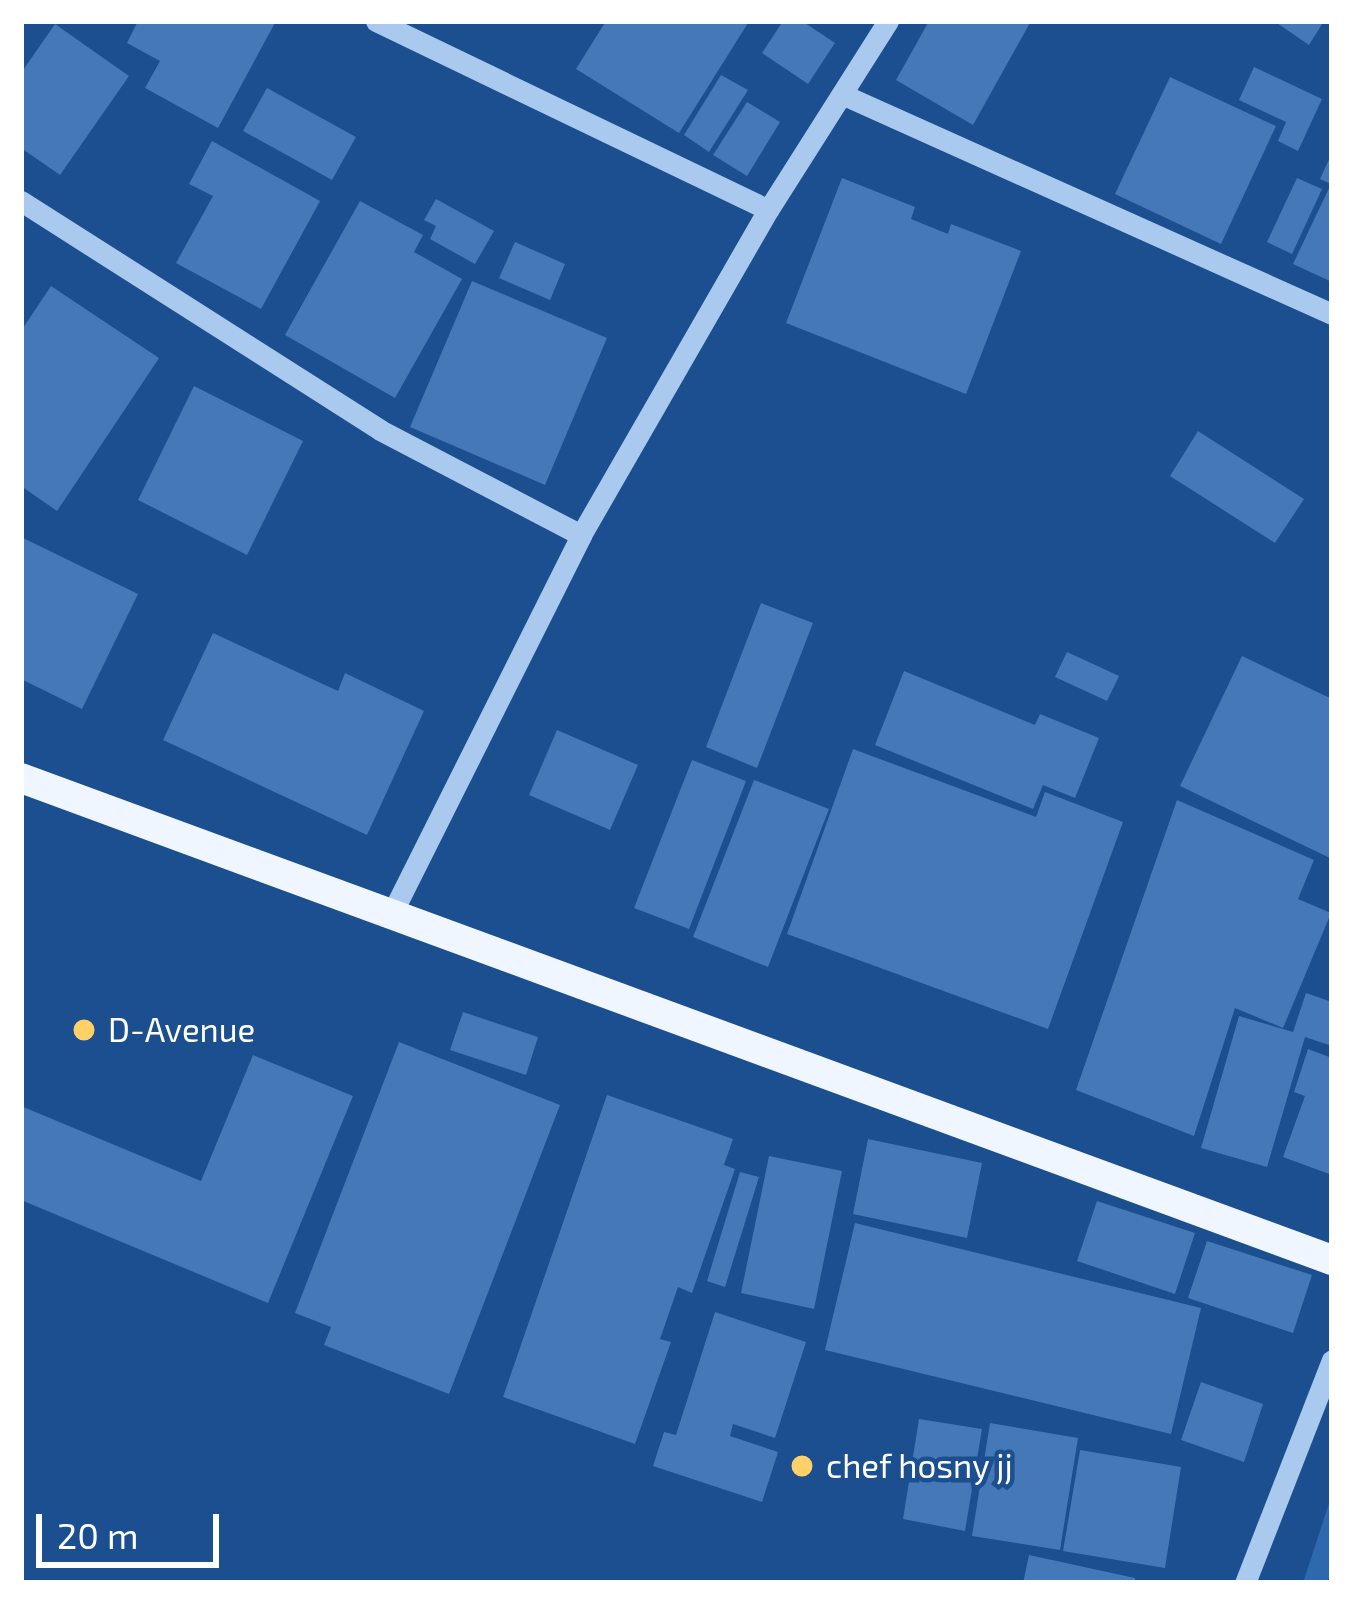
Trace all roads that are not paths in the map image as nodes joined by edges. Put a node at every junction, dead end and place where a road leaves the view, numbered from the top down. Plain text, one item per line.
1 (376, 21) edge
2 (888, 21) edge
3 (846, 96) junction
4 (21, 201) edge
5 (768, 210) junction
6 (1332, 314) edge
7 (580, 536) junction
8 (21, 778) edge
9 (389, 917) junction
10 (1332, 1259) edge
11 (1332, 1360) edge
12 (1245, 1583) edge

1 - 5 street
2 - 3 street
3 - 5 street
3 - 6 street
4 - 7 street
5 - 7 street
7 - 9 street
8 - 9 main road
9 - 10 main road
11 - 12 street

